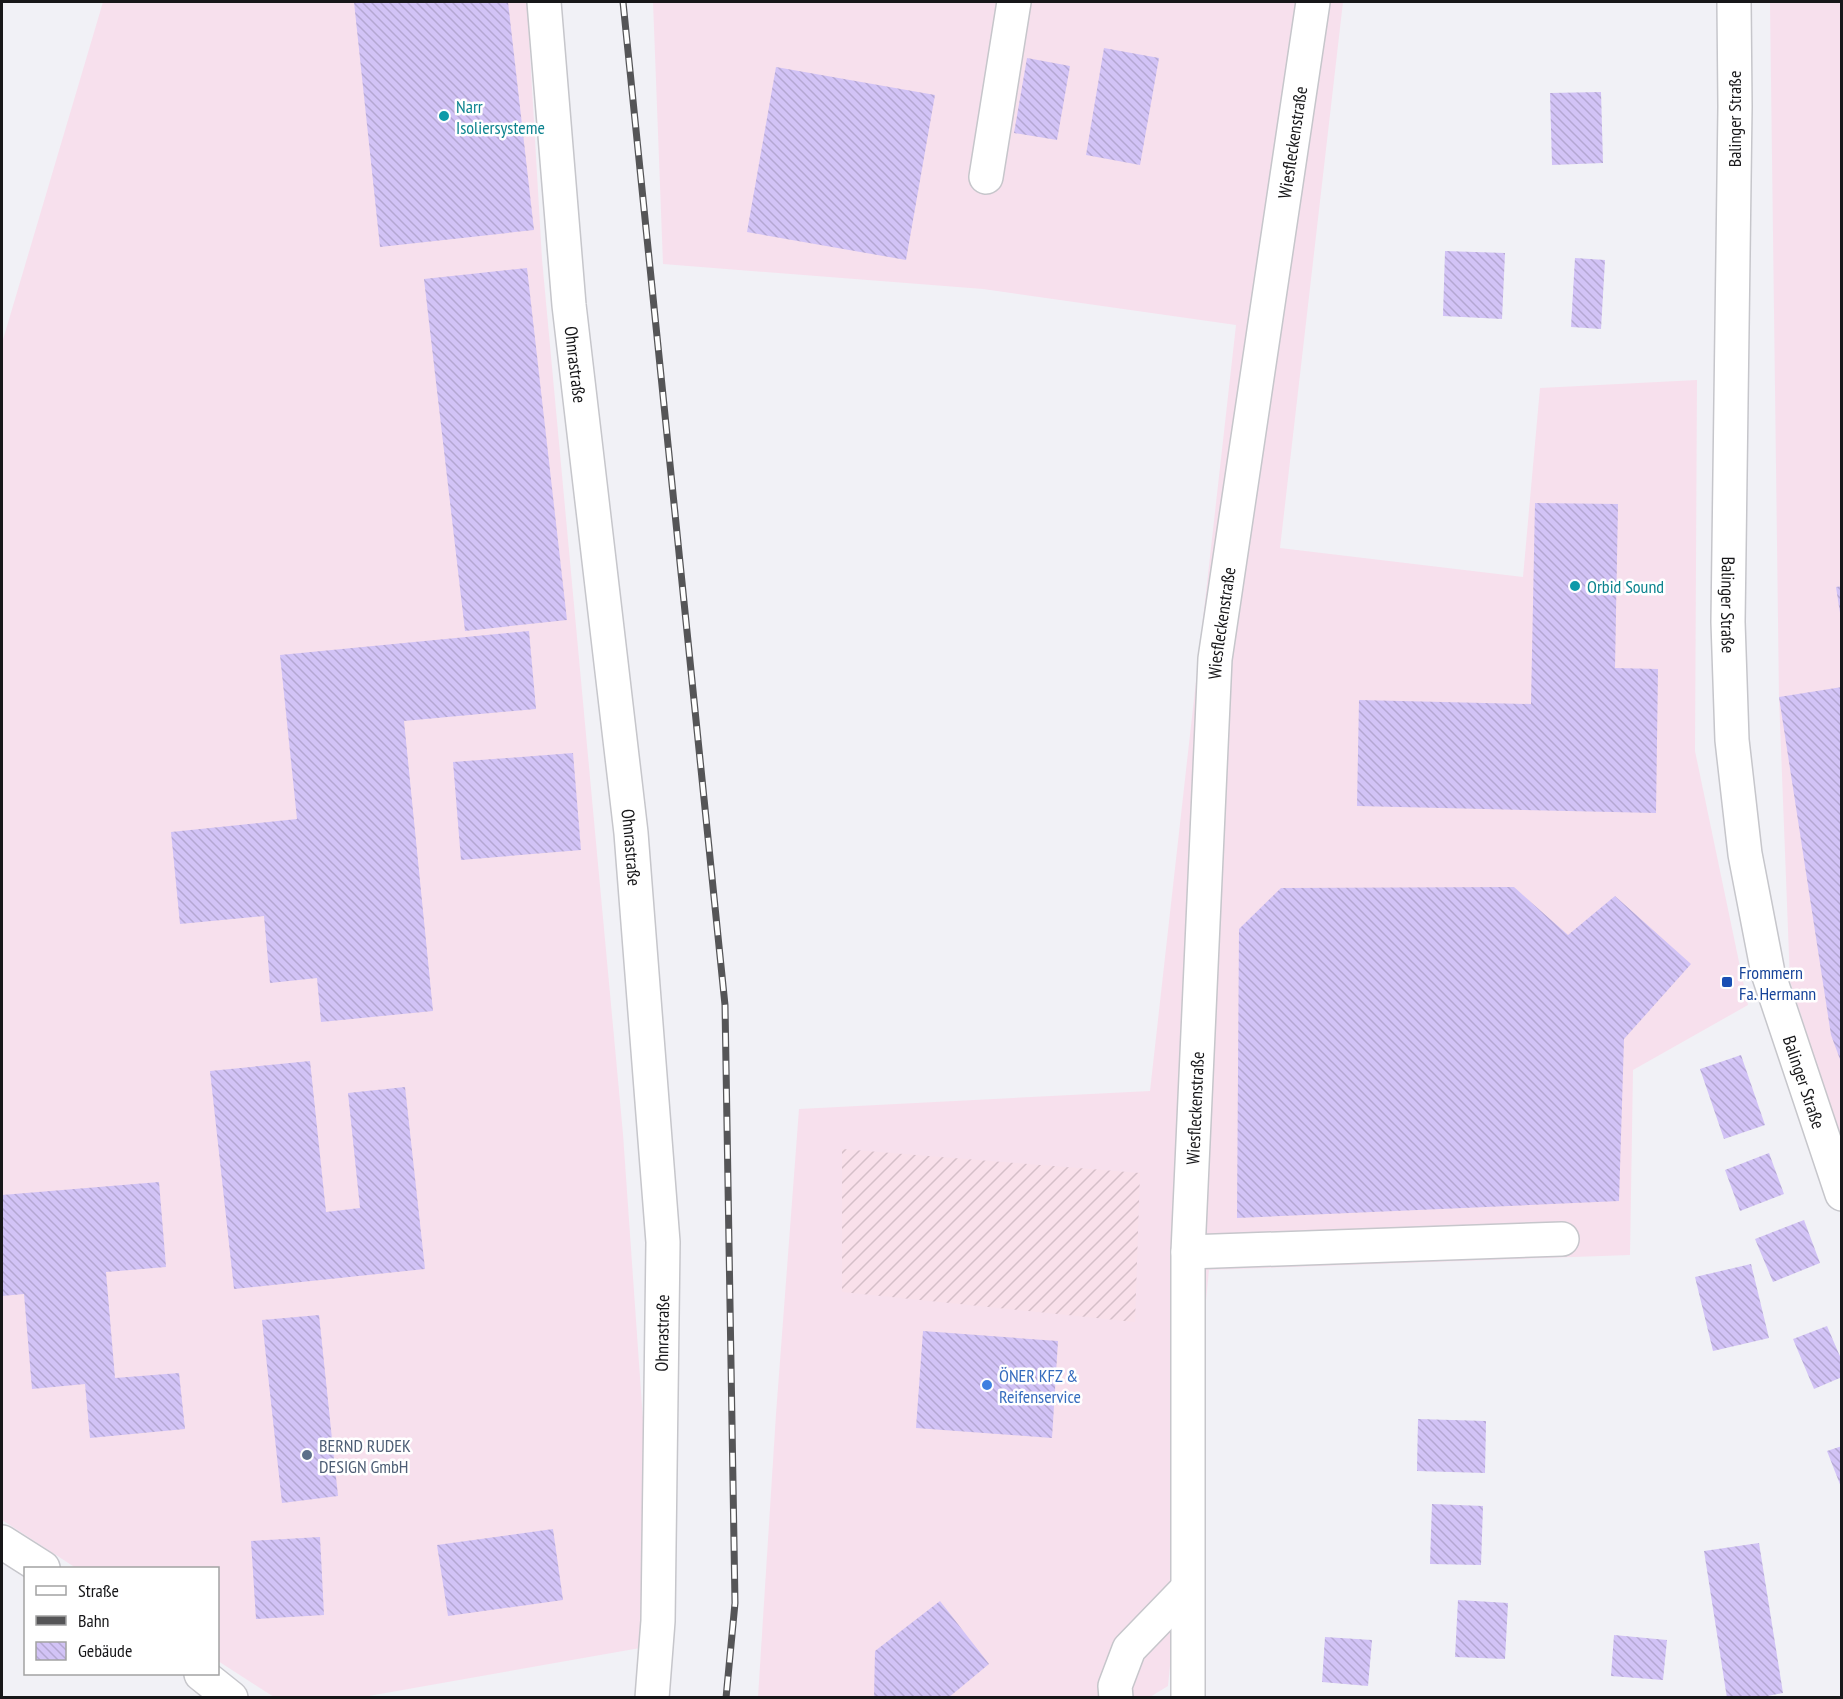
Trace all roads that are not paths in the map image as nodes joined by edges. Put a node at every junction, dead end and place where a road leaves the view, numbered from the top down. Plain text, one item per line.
1 (544, 2) edge
2 (1014, 2) edge
3 (1313, 2) edge
4 (1734, 2) edge
5 (986, 177) dead end
6 (1842, 1194) edge
7 (1562, 1239) dead end
8 (1188, 1252) junction
9 (2, 1542) edge
10 (40, 1567) edge
11 (1187, 1589) junction
12 (202, 1675) edge
13 (231, 1698) edge
14 (652, 1698) edge
15 (1116, 1698) edge
16 (1188, 1698) edge

1 - 14 street, Ohnrastraße
2 - 5 street
3 - 8 street, Wiesfleckenstraße
4 - 6 street, Balinger Straße
7 - 8 street
8 - 11 street, Wiesfleckenstraße
9 - 10 street
11 - 15 street
11 - 16 street, Wiesfleckenstraße
12 - 13 street

